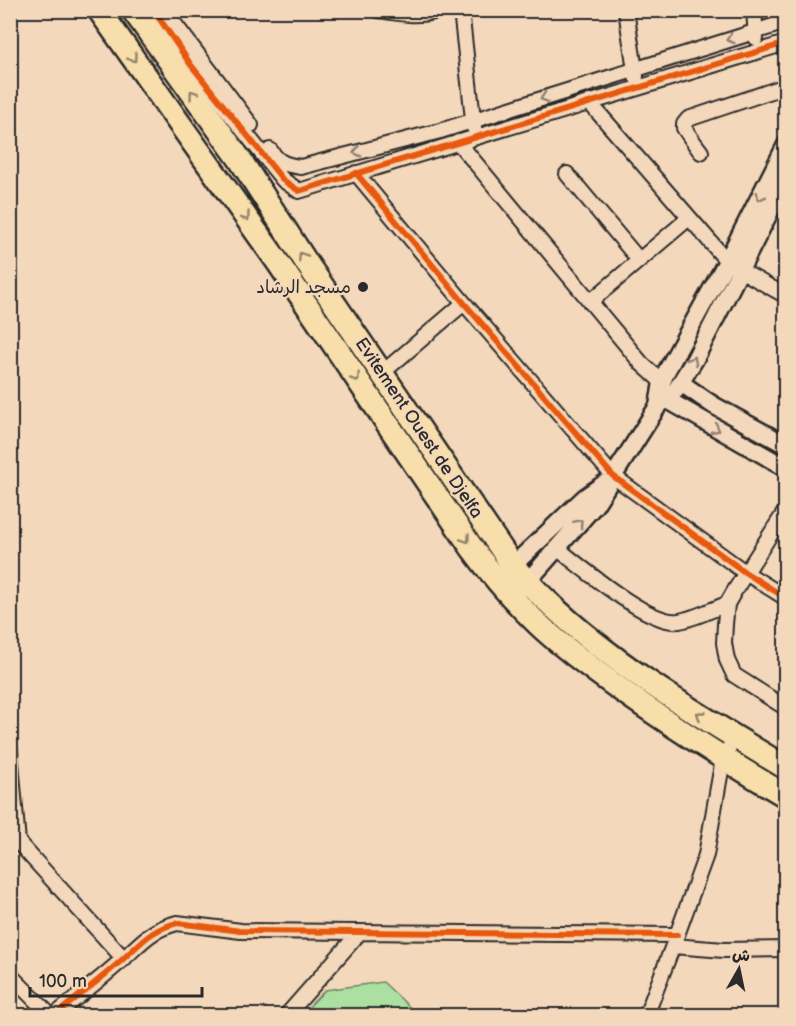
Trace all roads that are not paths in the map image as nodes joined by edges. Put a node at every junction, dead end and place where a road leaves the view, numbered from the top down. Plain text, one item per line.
1 (99, 10) edge
2 (378, 10) edge
3 (442, 10) edge
4 (461, 10) edge
5 (626, 10) edge
6 (754, 10) edge
7 (152, 14) edge
8 (786, 22) edge
9 (756, 31) junction
10 (786, 43) edge
11 (757, 51) junction
12 (635, 69) junction
13 (786, 86) edge
14 (638, 87) junction
15 (589, 102) junction
16 (473, 120) junction
17 (475, 137) junction
18 (458, 142) junction
19 (784, 150) edge
20 (702, 152) dead end
21 (356, 173) junction
22 (567, 174) dead end
23 (786, 180) edge
24 (689, 218) junction
25 (639, 260) junction
26 (733, 265) junction
27 (786, 296) edge
28 (590, 302) junction
29 (464, 303) junction
30 (382, 373) junction
31 (662, 382) junction
32 (681, 383) junction
33 (662, 403) junction
34 (786, 445) edge
35 (786, 468) edge
36 (611, 479) junction
37 (786, 510) edge
38 (557, 549) junction
39 (746, 573) junction
40 (512, 576) junction
41 (786, 598) edge
42 (727, 604) junction
43 (786, 708) edge
44 (735, 737) junction
45 (10, 751) edge
46 (723, 759) junction
47 (786, 768) edge
48 (786, 796) edge
49 (14, 842) edge
50 (360, 932) junction
51 (675, 941) junction
52 (786, 949) edge
53 (124, 959) junction
54 (10, 975) edge
55 (53, 1016) edge
56 (286, 1016) edge
57 (646, 1016) edge

1 -> 40 highway
2 - 3 street
4 - 16 street
5 - 12 street
6 - 9 street
16 -> 7 street
7 - 21 street
30 -> 7 highway, Evitement Ouest de Djelfa
8 - 9 street
9 - 11 street
9 -> 12 street
10 - 11 street
11 - 14 street
12 - 14 street
12 -> 16 street
13 - 20 street
14 - 15 street
15 - 17 street
15 - 24 street
16 - 17 street
17 - 18 street
18 - 21 street
18 - 28 street
19 -> 26 street
21 - 29 street
22 - 25 street
23 - 26 street
24 - 25 street
24 - 26 street
25 - 28 street
26 - 27 street
26 - 31 street
32 -> 26 street
28 - 31 street
29 - 30 street
29 - 36 street
30 - 40 highway, Evitement Ouest de Djelfa
31 - 33 street
32 - 33 street
32 - 34 street
33 -> 35 street
33 - 36 street
38 -> 36 street
36 - 39 street
36 - 40 street
37 - 39 street
38 - 40 street
38 - 42 street
39 - 41 street
39 - 42 street
44 -> 40 highway, Evitement Ouest de Djelfa
40 - 46 highway
42 - 43 street
44 - 46 street
44 - 47 highway, Evitement Ouest de Djelfa
45 - 49 street
46 - 48 highway
46 - 51 street
49 - 53 street
50 - 51 street
50 - 53 street
50 - 56 street
51 - 52 street
51 - 57 street
53 - 55 street
54 - 55 street

